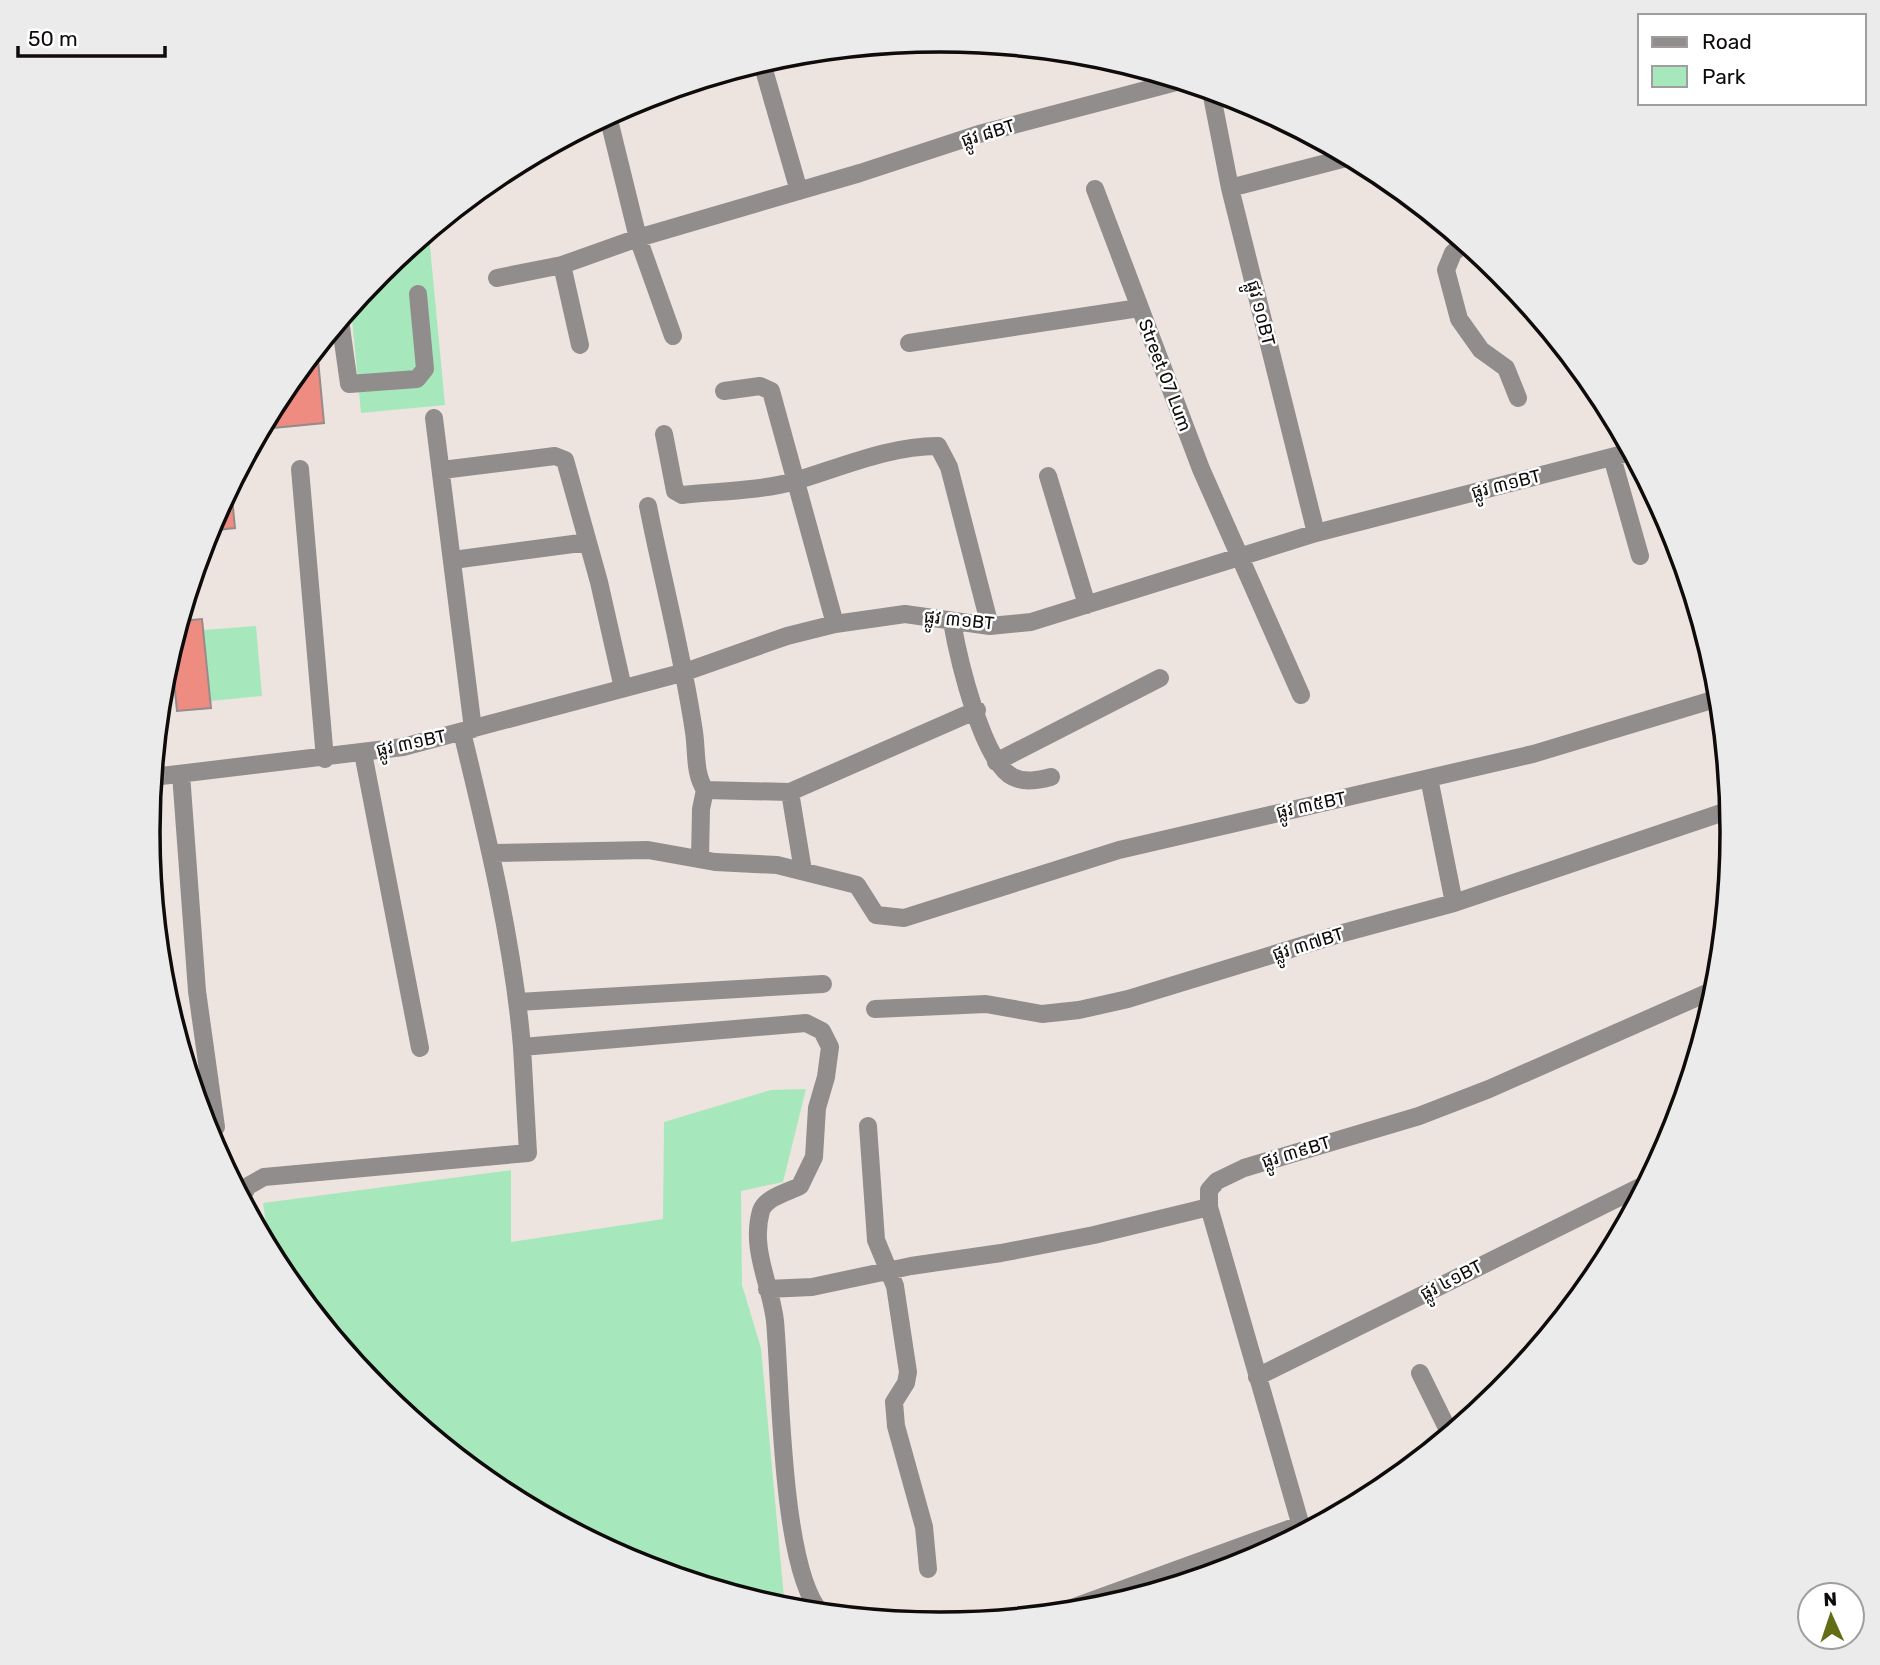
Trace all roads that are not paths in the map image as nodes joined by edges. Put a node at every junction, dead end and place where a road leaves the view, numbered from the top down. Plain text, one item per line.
1 (765, 73) edge
2 (1163, 85) edge
3 (1213, 103) edge
4 (610, 126) edge
5 (1337, 161) edge
6 (1230, 188) junction
7 (1095, 189) dead end
8 (799, 191) junction
9 (638, 238) junction
10 (1457, 249) edge
11 (562, 265) junction
12 (496, 278) dead end
13 (418, 294) dead end
14 (1139, 308) junction
15 (342, 333) edge
16 (673, 335) dead end
17 (909, 343) dead end
18 (580, 345) dead end
19 (724, 391) dead end
20 (1518, 398) dead end
21 (434, 418) dead end
22 (664, 434) dead end
23 (1621, 455) edge
24 (1612, 457) junction
25 (300, 469) dead end
26 (442, 470) junction
27 (1048, 476) dead end
28 (794, 481) junction
29 (648, 506) dead end
30 (1316, 533) junction
31 (588, 542) junction
32 (1640, 556) dead end
33 (1241, 558) junction
34 (453, 560) junction
35 (1087, 605) junction
36 (952, 622) junction
37 (835, 624) junction
38 (990, 626) junction
39 (685, 672) junction
40 (1160, 678) dead end
41 (623, 688) junction
42 (1301, 695) dead end
43 (1708, 701) edge
44 (977, 710) junction
45 (468, 730) junction
46 (363, 753) junction
47 (325, 758) junction
48 (996, 762) junction
49 (181, 774) junction
50 (163, 776) edge
51 (1051, 777) dead end
52 (1429, 778) junction
53 (705, 790) junction
54 (790, 792) junction
55 (1719, 814) edge
56 (492, 853) junction
57 (700, 859) junction
58 (803, 871) junction
59 (1454, 903) junction
60 (824, 984) dead end
61 (1703, 995) edge
62 (518, 1002) junction
63 (875, 1009) dead end
64 (522, 1047) junction
65 (420, 1048) dead end
66 (215, 1120) edge
67 (868, 1126) dead end
68 (246, 1189) edge
69 (1633, 1191) edge
70 (1209, 1207) junction
71 (891, 1270) junction
72 (767, 1289) junction
73 (1420, 1373) dead end
74 (1257, 1377) junction
75 (1446, 1426) edge
76 (1300, 1524) edge
77 (1257, 1544) edge
78 (928, 1569) dead end
79 (1124, 1590) edge
80 (814, 1602) edge

1 - 8 street
2 - 8 street, ផ្លូវ ៨BT
3 - 6 street, ផ្លូវ ១០BT
4 - 9 street
5 - 6 street
6 - 30 street, ផ្លូវ ១០BT
7 - 14 street, Street 07 Lum
8 - 9 street, ផ្លូវ ៨BT
9 - 11 street, ផ្លូវ ៨BT
9 - 16 street
10 - 20 street
11 - 12 street, ផ្លូវ ៨BT
11 - 18 street
13 - 15 street
14 - 17 street
14 - 33 street, Street 07 Lum
19 - 28 street
21 - 26 street
22 - 28 street
23 - 24 street, ផ្លូវ ៣១BT
24 - 30 street, ផ្លូវ ៣១BT
24 - 32 street
25 - 47 street
26 - 31 street
26 - 34 street
27 - 35 street
28 - 37 street
28 - 38 street
29 - 39 street
30 - 33 street, ផ្លូវ ៣១BT
31 - 34 street
31 - 41 street
33 - 35 street, ផ្លូវ ៣១BT
33 - 42 street, Street 07 Lum
34 - 45 street
35 - 38 street, ផ្លូវ ៣១BT
36 - 37 street, ផ្លូវ ៣១BT
36 - 38 street, ផ្លូវ ៣១BT
36 - 44 street
37 - 39 street, ផ្លូវ ៣១BT
39 - 41 street, ផ្លូវ ៣១BT
39 - 53 street
40 - 48 street
41 - 45 street, ផ្លូវ ៣១BT
43 - 52 street, ផ្លូវ ៣៥BT
44 - 48 street
44 - 54 street
45 - 46 street, ផ្លូវ ៣១BT
45 - 56 street
46 - 47 street, ផ្លូវ ៣១BT
46 - 65 street
47 - 49 street, ផ្លូវ ៣១BT
48 - 51 street
49 - 50 street, ផ្លូវ ៣១BT
49 - 66 street
52 - 58 street, ផ្លូវ ៣៥BT
52 - 59 street
53 - 54 street
53 - 57 street
54 - 58 street
55 - 59 street, ផ្លូវ ៣៧BT
56 - 57 street
56 - 62 street
57 - 58 street
59 - 63 street, ផ្លូវ ៣៧BT
60 - 62 street
61 - 70 street, ផ្លូវ ៣៩BT
62 - 64 street
64 - 68 street
64 - 72 street
67 - 71 street
69 - 74 street, ផ្លូវ ៤១BT
70 - 71 street
70 - 74 street
71 - 72 street
71 - 78 street
72 - 80 street
73 - 75 street
74 - 76 street
77 - 79 street

